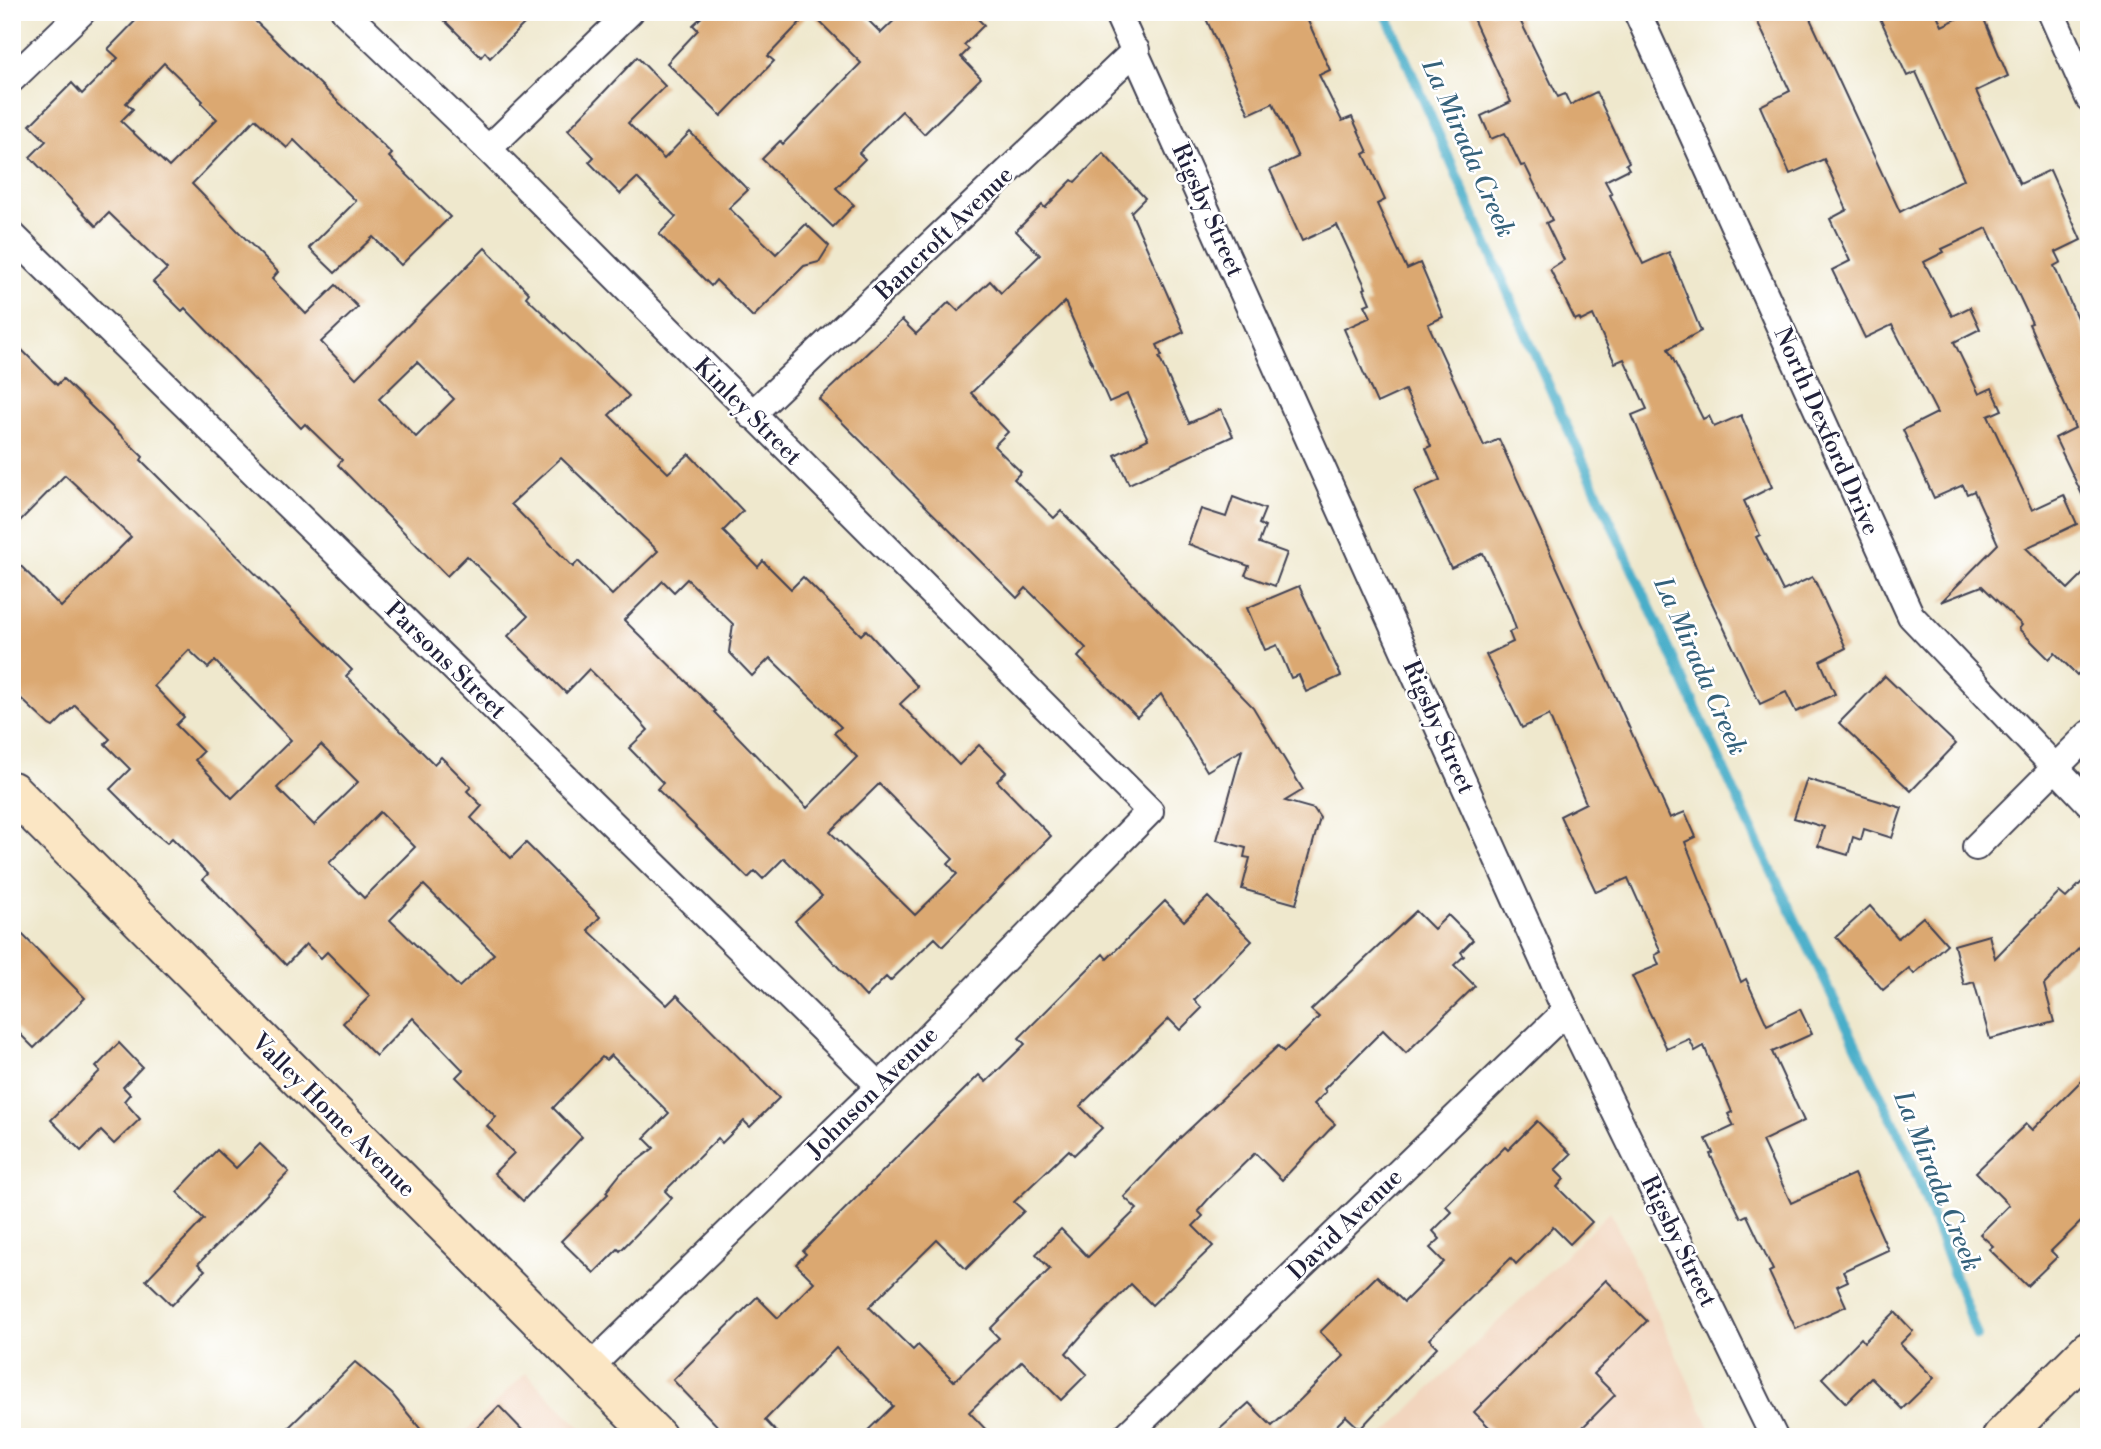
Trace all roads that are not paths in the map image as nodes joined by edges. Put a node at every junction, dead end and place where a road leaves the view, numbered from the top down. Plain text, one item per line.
1 (82, 12) edge
2 (345, 12) edge
3 (630, 12) edge
4 (1118, 12) edge
5 (1637, 12) edge
6 (2051, 12) edge
7 (1136, 50) junction
8 (12, 79) edge
9 (2089, 98) edge
10 (488, 149) junction
11 (12, 235) edge
12 (751, 415) junction
13 (2089, 734) edge
14 (2054, 769) junction
15 (12, 791) edge
16 (2089, 803) edge
17 (1150, 811) joint
18 (1976, 847) dead end
19 (1566, 1011) junction
20 (880, 1086) junction
21 (2089, 1350) edge
22 (589, 1368) junction
23 (657, 1437) edge
24 (1125, 1437) edge
25 (1774, 1437) edge
26 (2002, 1437) edge

1 - 8 street
2 - 10 street, Kinley Street
3 - 10 street
4 - 7 street, Rigsby Street
5 - 14 street, North Dexford Drive
6 - 9 street
7 - 12 street, Bancroft Avenue
7 - 19 street, Rigsby Street
10 - 12 street, Kinley Street
11 - 20 street, Parsons Street
12 - 17 street, Kinley Street
13 - 14 street
14 - 16 street, North Dexford Drive
14 - 18 street
15 - 22 street, Valley Home Avenue
17 - 20 street, Johnson Avenue
19 - 24 street, David Avenue
19 - 25 street, Rigsby Street
20 - 22 street, Johnson Avenue
21 - 26 street
22 - 23 street, Valley Home Avenue

